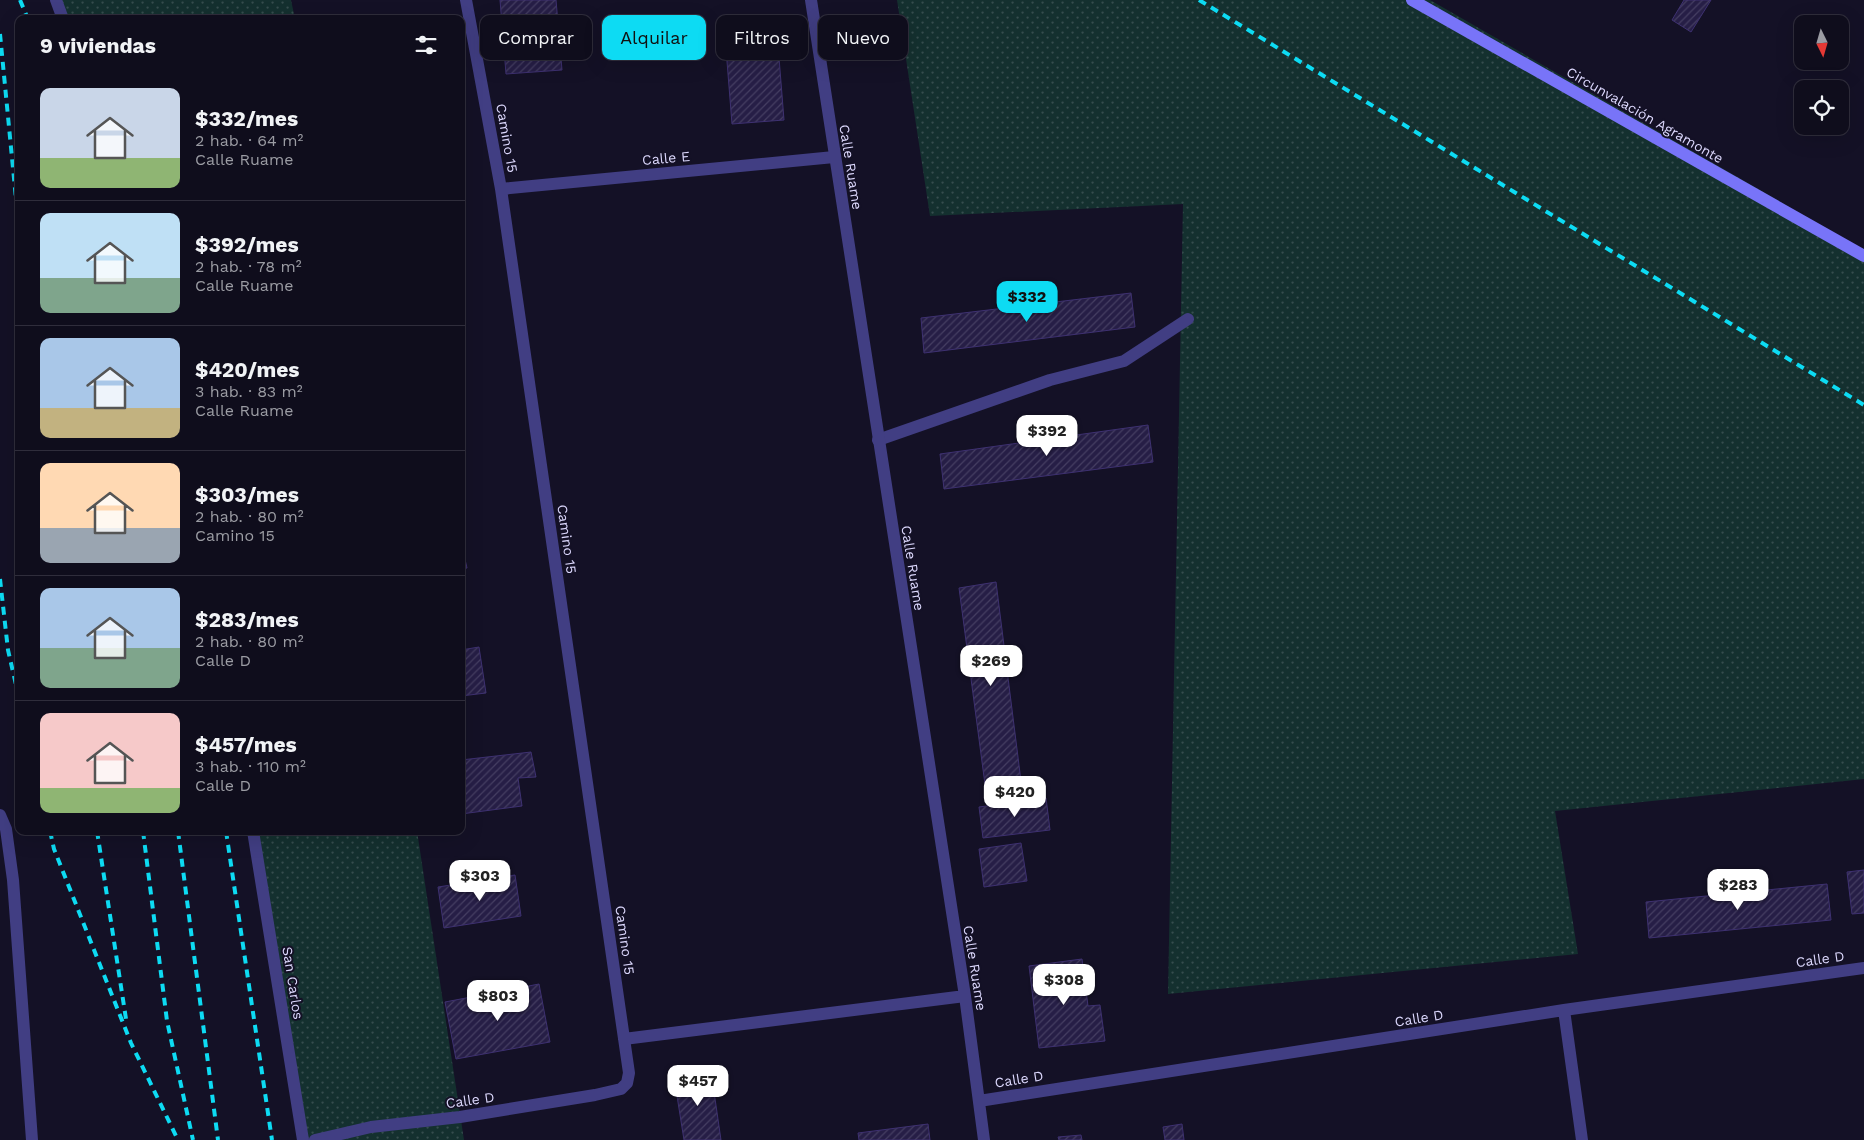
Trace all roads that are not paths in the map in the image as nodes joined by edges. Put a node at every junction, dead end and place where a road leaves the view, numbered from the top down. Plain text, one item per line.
1 (56, 0) edge
2 (466, 0) edge
3 (811, 0) edge
4 (1412, 0) edge
5 (62, 15) edge
6 (834, 157) junction
7 (501, 189) junction
8 (1864, 256) edge
9 (1188, 319) dead end
10 (878, 440) junction
11 (0, 815) edge
12 (254, 835) edge
13 (1864, 968) edge
14 (964, 996) junction
15 (1564, 1010) junction
16 (624, 1039) junction
17 (627, 1083) joint
18 (979, 1101) junction
19 (32, 1140) edge
20 (302, 1140) edge
21 (315, 1140) edge
22 (984, 1140) edge
23 (1582, 1140) edge

1 - 5 street
2 - 7 street, Camino 15
3 - 6 street, Calle Ruame
4 - 8 main road, Circunvalación Agramonte
6 - 7 street, Calle E
6 - 10 street, Calle Ruame
7 - 16 street, Camino 15
9 - 10 street
10 - 14 street, Calle Ruame
11 - 19 street
12 - 20 street, San Carlos
13 - 15 street, Calle D
14 - 16 street
14 - 18 street, Calle Ruame
15 - 18 street, Calle D
15 - 23 street
16 - 17 street, Camino 15
17 - 21 street, Calle D
18 - 22 street, Calle Ruame

